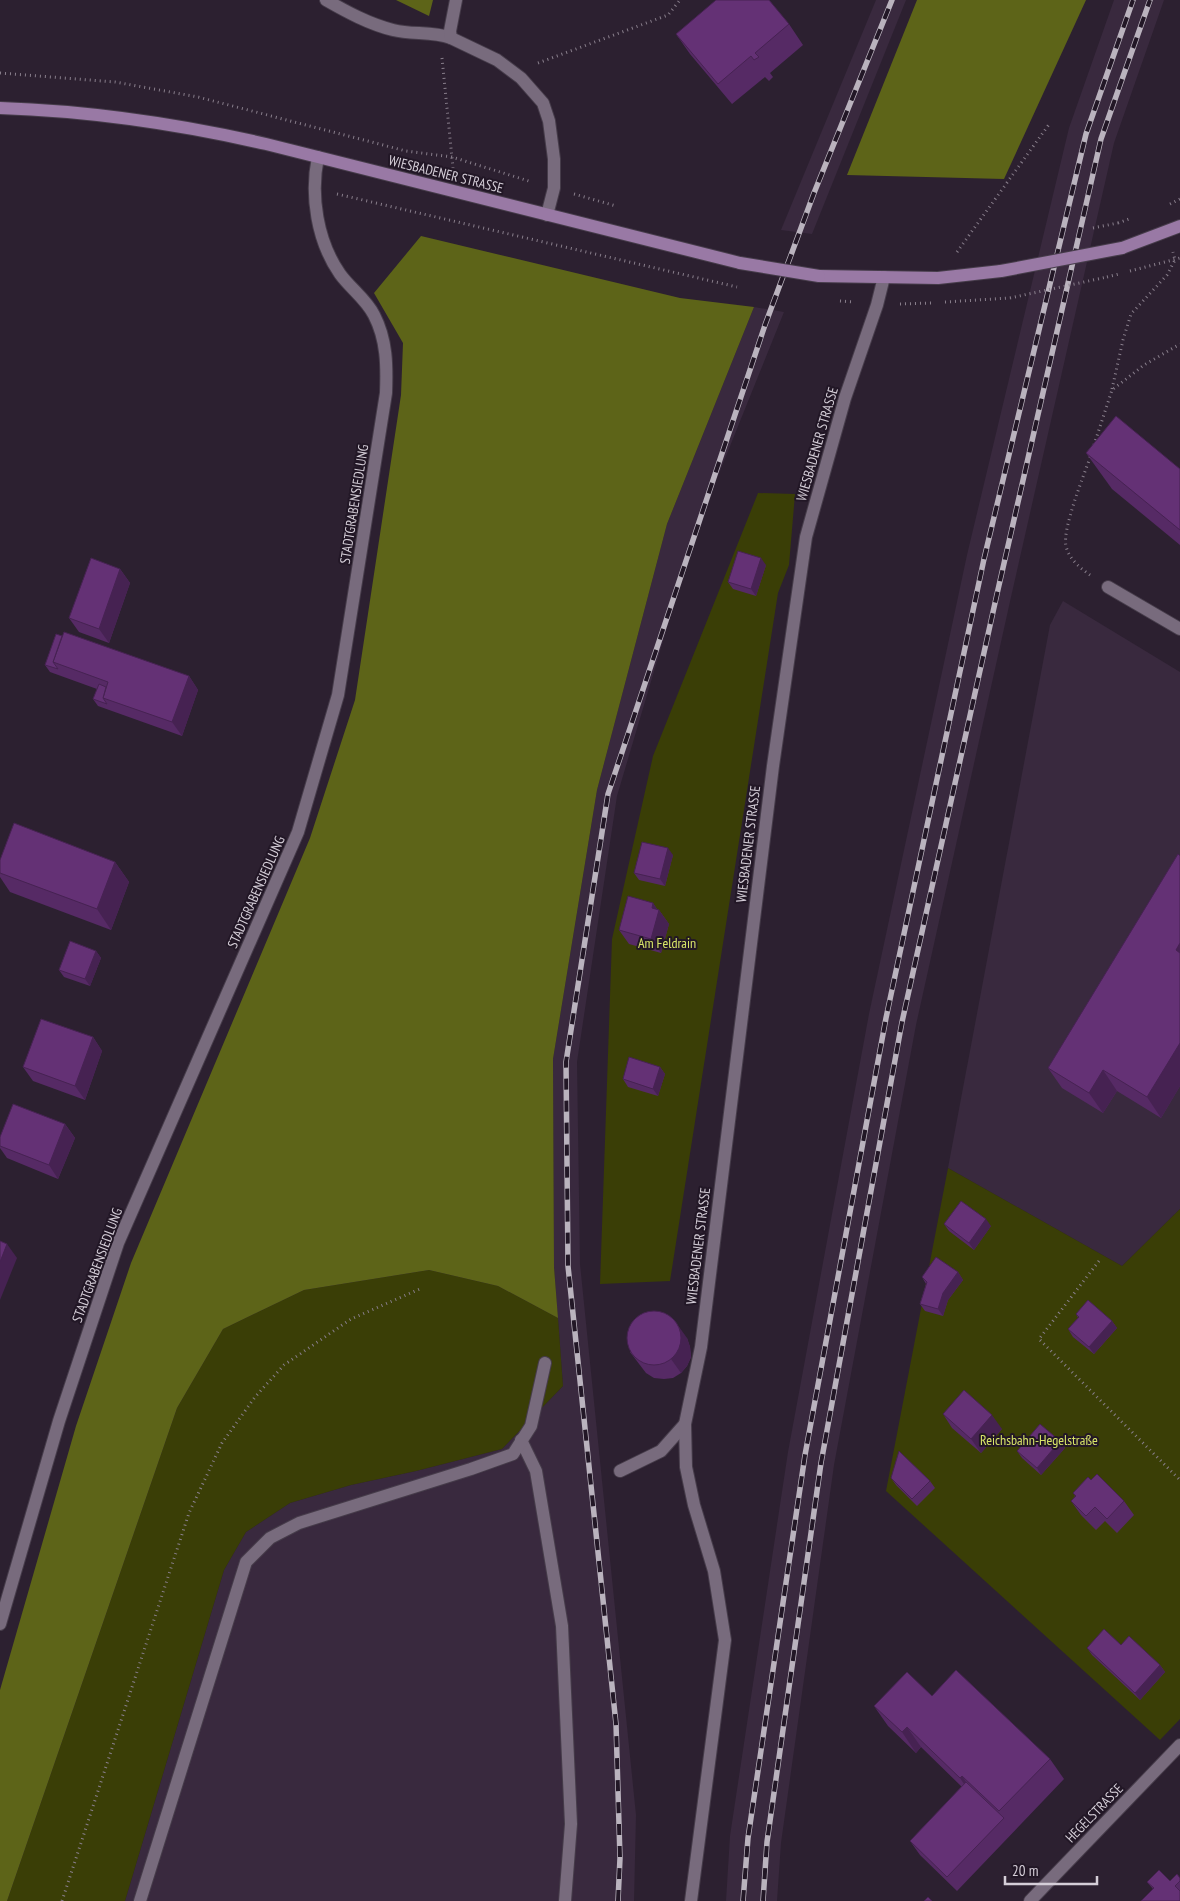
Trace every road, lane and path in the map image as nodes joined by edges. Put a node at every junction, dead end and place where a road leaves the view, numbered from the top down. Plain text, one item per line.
1 (326, 0) edge
2 (456, 0) edge
3 (680, 0) edge
4 (445, 36) junction
5 (0, 73) edge
6 (521, 78) junction
7 (0, 108) edge
8 (1050, 123) dead end
9 (318, 157) junction
10 (452, 157) junction
11 (554, 188) junction
12 (314, 189) junction
13 (456, 192) junction
14 (547, 215) junction
15 (448, 220) junction
16 (1180, 226) edge
17 (957, 252) dead end
18 (1180, 258) edge
19 (1176, 260) junction
20 (1180, 262) edge
21 (1129, 271) dead end
22 (1120, 274) dead end
23 (1167, 275) dead end
24 (884, 278) junction
25 (732, 287) dead end
26 (1005, 299) dead end
27 (1180, 344) edge
28 (1112, 390) junction
29 (1108, 586) joint
30 (1180, 629) edge
31 (1100, 1261) dead end
32 (422, 1288) dead end
33 (545, 1363) dead end
34 (685, 1424) junction
35 (522, 1440) junction
36 (620, 1471) dead end
37 (1180, 1480) edge
38 (0, 1624) edge
39 (1180, 1745) edge
40 (62, 1901) edge
41 (140, 1901) edge
42 (565, 1901) edge
43 (690, 1901) edge
44 (1030, 1901) edge

1 - 4 street
2 - 4 street
3 - 6 path
4 - 6 street
4 - 10 path
5 - 10 path
6 - 11 street
7 - 9 main road, WIESBADENER STRASSE
8 - 17 path
9 - 12 street, STADTGRABENSIEDLUNG
9 - 13 main road, WIESBADENER STRASSE
10 - 11 path
10 - 13 path
11 - 14 street
12 - 15 path
12 - 38 street, STADTGRABENSIEDLUNG
13 - 14 main road, WIESBADENER STRASSE
13 - 15 path
14 - 24 main road, WIESBADENER STRASSE, bridge
15 - 25 path
16 - 24 main road, WIESBADENER STRASSE, bridge
18 - 19 path
19 - 20 path
19 - 21 path
22 - 26 path, bridge
23 - 28 path
24 - 34 street, WIESBADENER STRASSE
27 - 28 path
28 - 29 path
29 - 30 street
31 - 37 path
32 - 40 path
33 - 35 street
34 - 36 street
34 - 43 street, WIESBADENER STRASSE
35 - 41 street
35 - 42 street
39 - 44 street, HEGELSTRASSE

